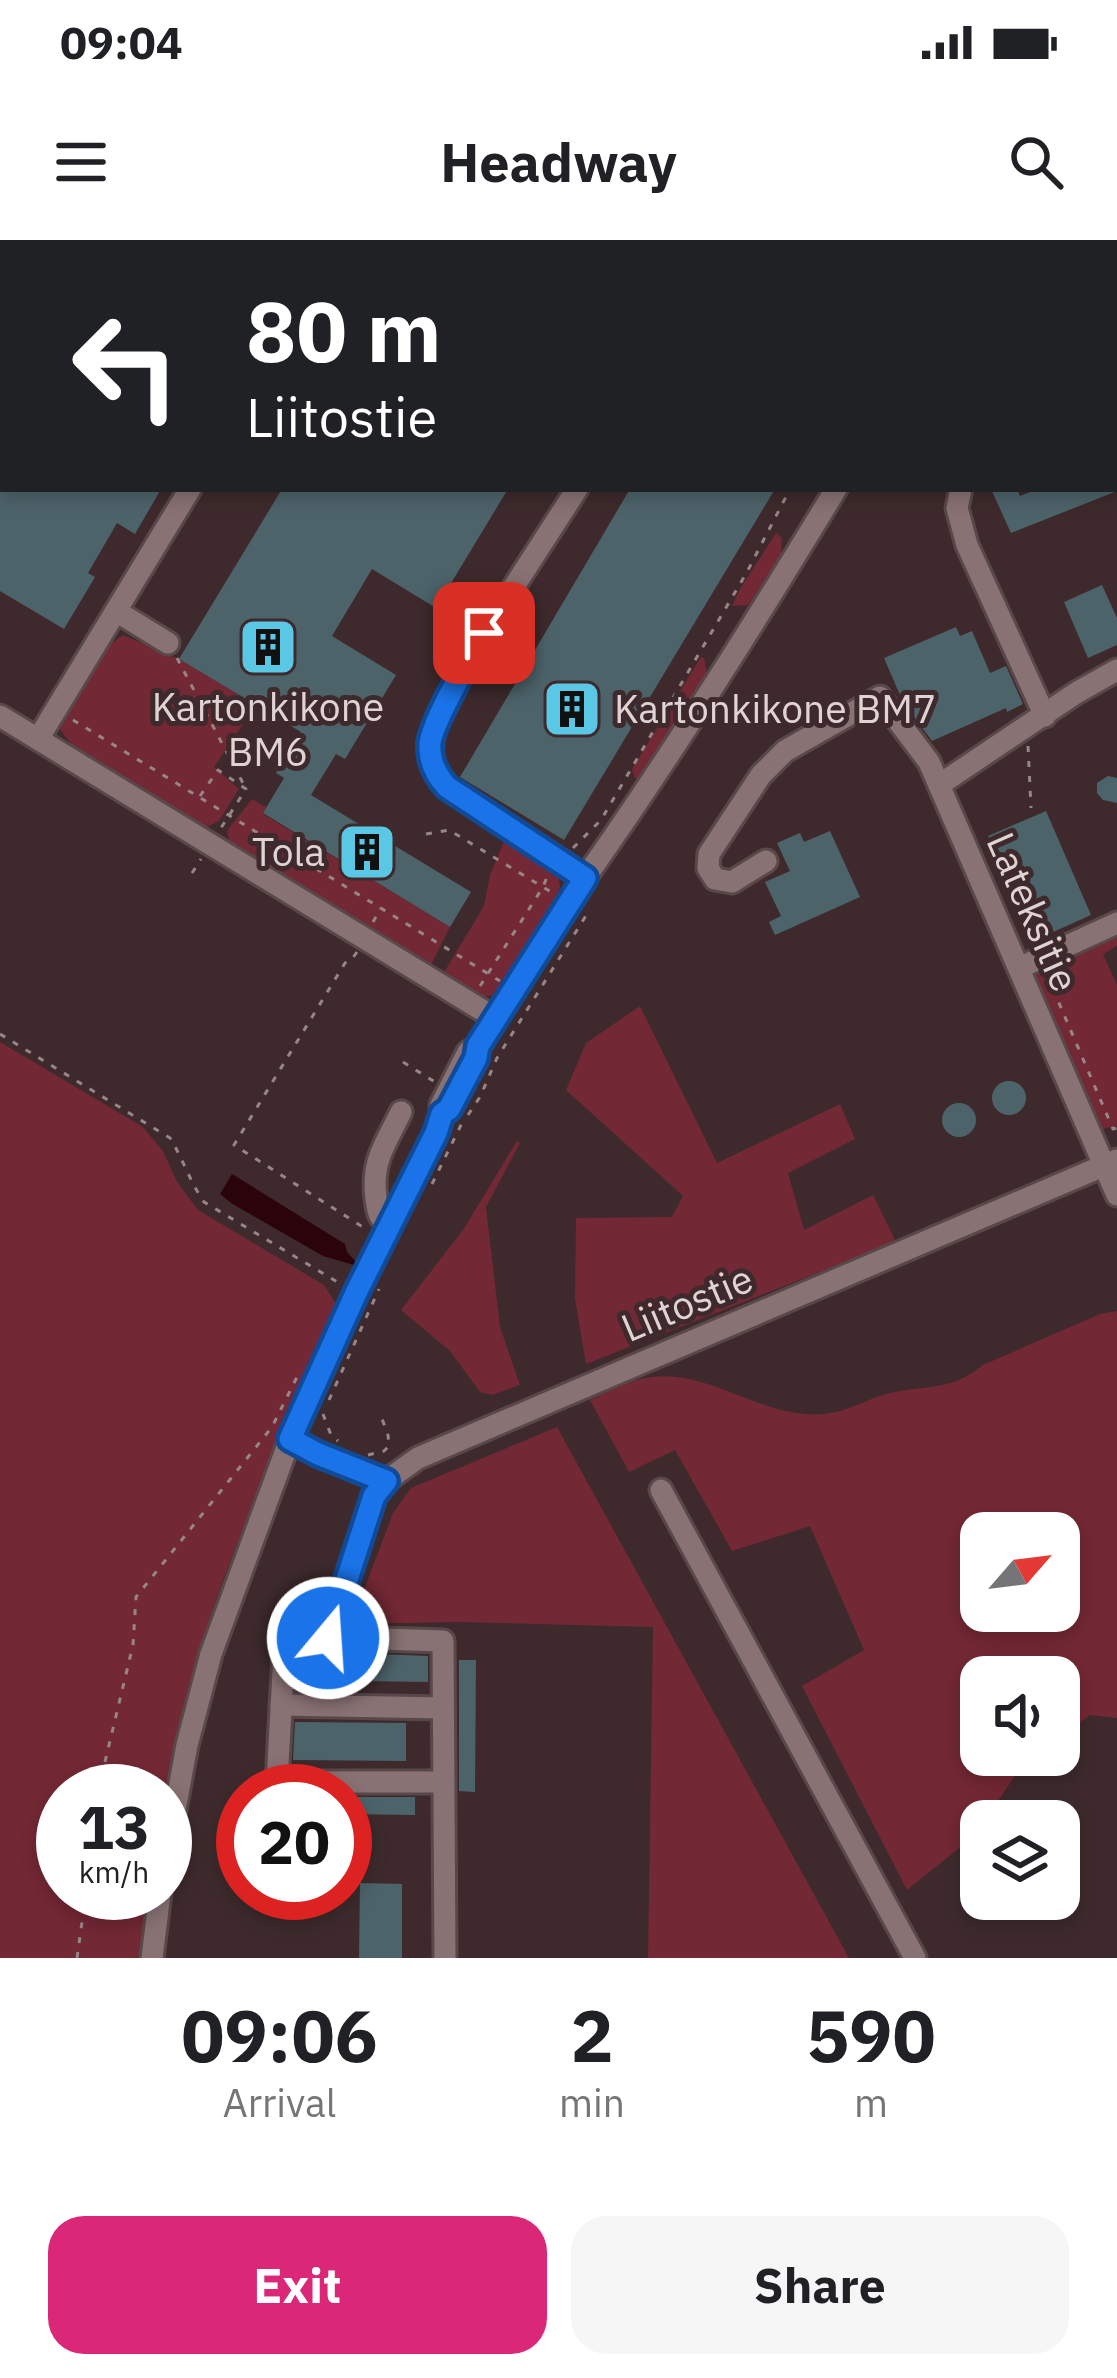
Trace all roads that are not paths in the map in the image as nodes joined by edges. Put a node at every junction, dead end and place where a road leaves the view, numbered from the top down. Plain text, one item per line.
1 (188, 492) edge
2 (576, 492) edge
3 (834, 492) edge
4 (960, 492) edge
5 (116, 611) junction
6 (168, 643) road end
7 (1117, 670) edge
8 (0, 716) edge
9 (1036, 722) junction
10 (38, 740) junction
11 (939, 785) junction
12 (766, 861) dead end
13 (585, 878) junction
14 (1117, 923) edge
15 (1027, 964) junction
16 (495, 1018) junction
17 (401, 1112) dead end
18 (1111, 1162) edge
19 (1117, 1195) edge
20 (379, 1228) junction
21 (290, 1439) junction
22 (386, 1481) junction
23 (661, 1490) dead end
24 (328, 1638) junction
25 (281, 1706) junction
26 (442, 1708) junction
27 (183, 1764) edge
28 (442, 1782) junction
29 (157, 1920) edge
30 (152, 1958) edge
31 (445, 1958) edge
32 (915, 1958) edge

1 - 5 street
2 - 13 street
3 - 13 street
4 - 9 street
5 - 6 street
5 - 10 street
7 - 9 street
8 - 10 street
9 - 11 street
10 - 16 street
11 - 12 street, Lateksitie
11 - 15 street, Lateksitie
13 - 16 street
14 - 15 street
15 - 18 street, Lateksitie
16 - 20 street
17 - 20 street
18 - 19 street, Lateksitie
18 - 22 street, Liitostie
20 - 21 street
21 - 22 street
21 - 27 street
22 - 24 street
23 - 32 street
24 - 25 street
24 - 26 street
25 - 26 street
25 - 28 street
26 - 28 street
28 - 31 street
29 - 30 street

